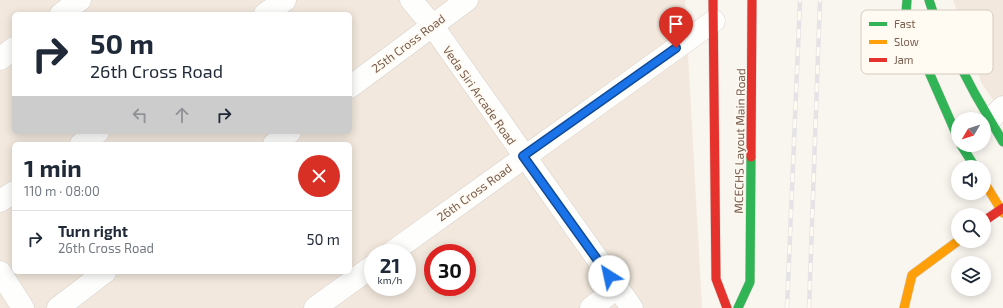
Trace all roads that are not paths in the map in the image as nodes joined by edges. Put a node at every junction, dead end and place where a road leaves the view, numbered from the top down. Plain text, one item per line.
1 (80, 0) edge
2 (285, 0) edge
3 (411, 0) edge
4 (466, 0) edge
5 (752, 0) edge
6 (933, 4) edge
7 (907, 7) edge
8 (714, 10) edge
9 (64, 12) edge
10 (269, 12) edge
11 (432, 25) junction
12 (12, 50) edge
13 (0, 59) edge
14 (930, 74) edge
15 (969, 74) edge
16 (352, 85) edge
17 (995, 114) edge
18 (951, 122) edge
19 (95, 134) edge
20 (287, 134) edge
21 (84, 142) edge
22 (277, 142) edge
23 (1003, 142) edge
24 (523, 156) junction
25 (12, 193) edge
26 (991, 193) edge
27 (0, 202) edge
28 (1002, 210) edge
29 (991, 217) edge
30 (403, 244) edge
31 (951, 246) edge
32 (0, 272) edge
33 (364, 273) edge
34 (102, 274) edge
35 (618, 288) junction
36 (23, 308) edge
37 (58, 308) edge
38 (315, 308) edge
39 (591, 308) edge
40 (632, 308) edge
41 (728, 308) edge
42 (738, 308) edge
43 (904, 308) edge

1 - 9 street
2 - 10 street
3 - 11 street, Veda Siri Arcade Road
4 - 11 street, 25th Cross Road
5 - 42 main road, MCECHS Layout Main Road
6 - 7 street
8 - 24 street, 26th Cross Road
8 - 41 main road, MCECHS Layout Main Road
11 - 16 street, 25th Cross Road
11 - 24 street, Veda Siri Arcade Road
12 - 13 street
14 - 18 main road
15 - 17 main road
17 - 23 main road
19 - 21 street
20 - 22 street
24 - 30 street, 26th Cross Road
24 - 35 street, Veda Siri Arcade Road
25 - 27 street
26 - 28 main road
28 - 29 main road
31 - 43 main road
32 - 36 street
33 - 38 street
34 - 37 street
35 - 39 street
35 - 40 street, Veda Siri Arcade Road

